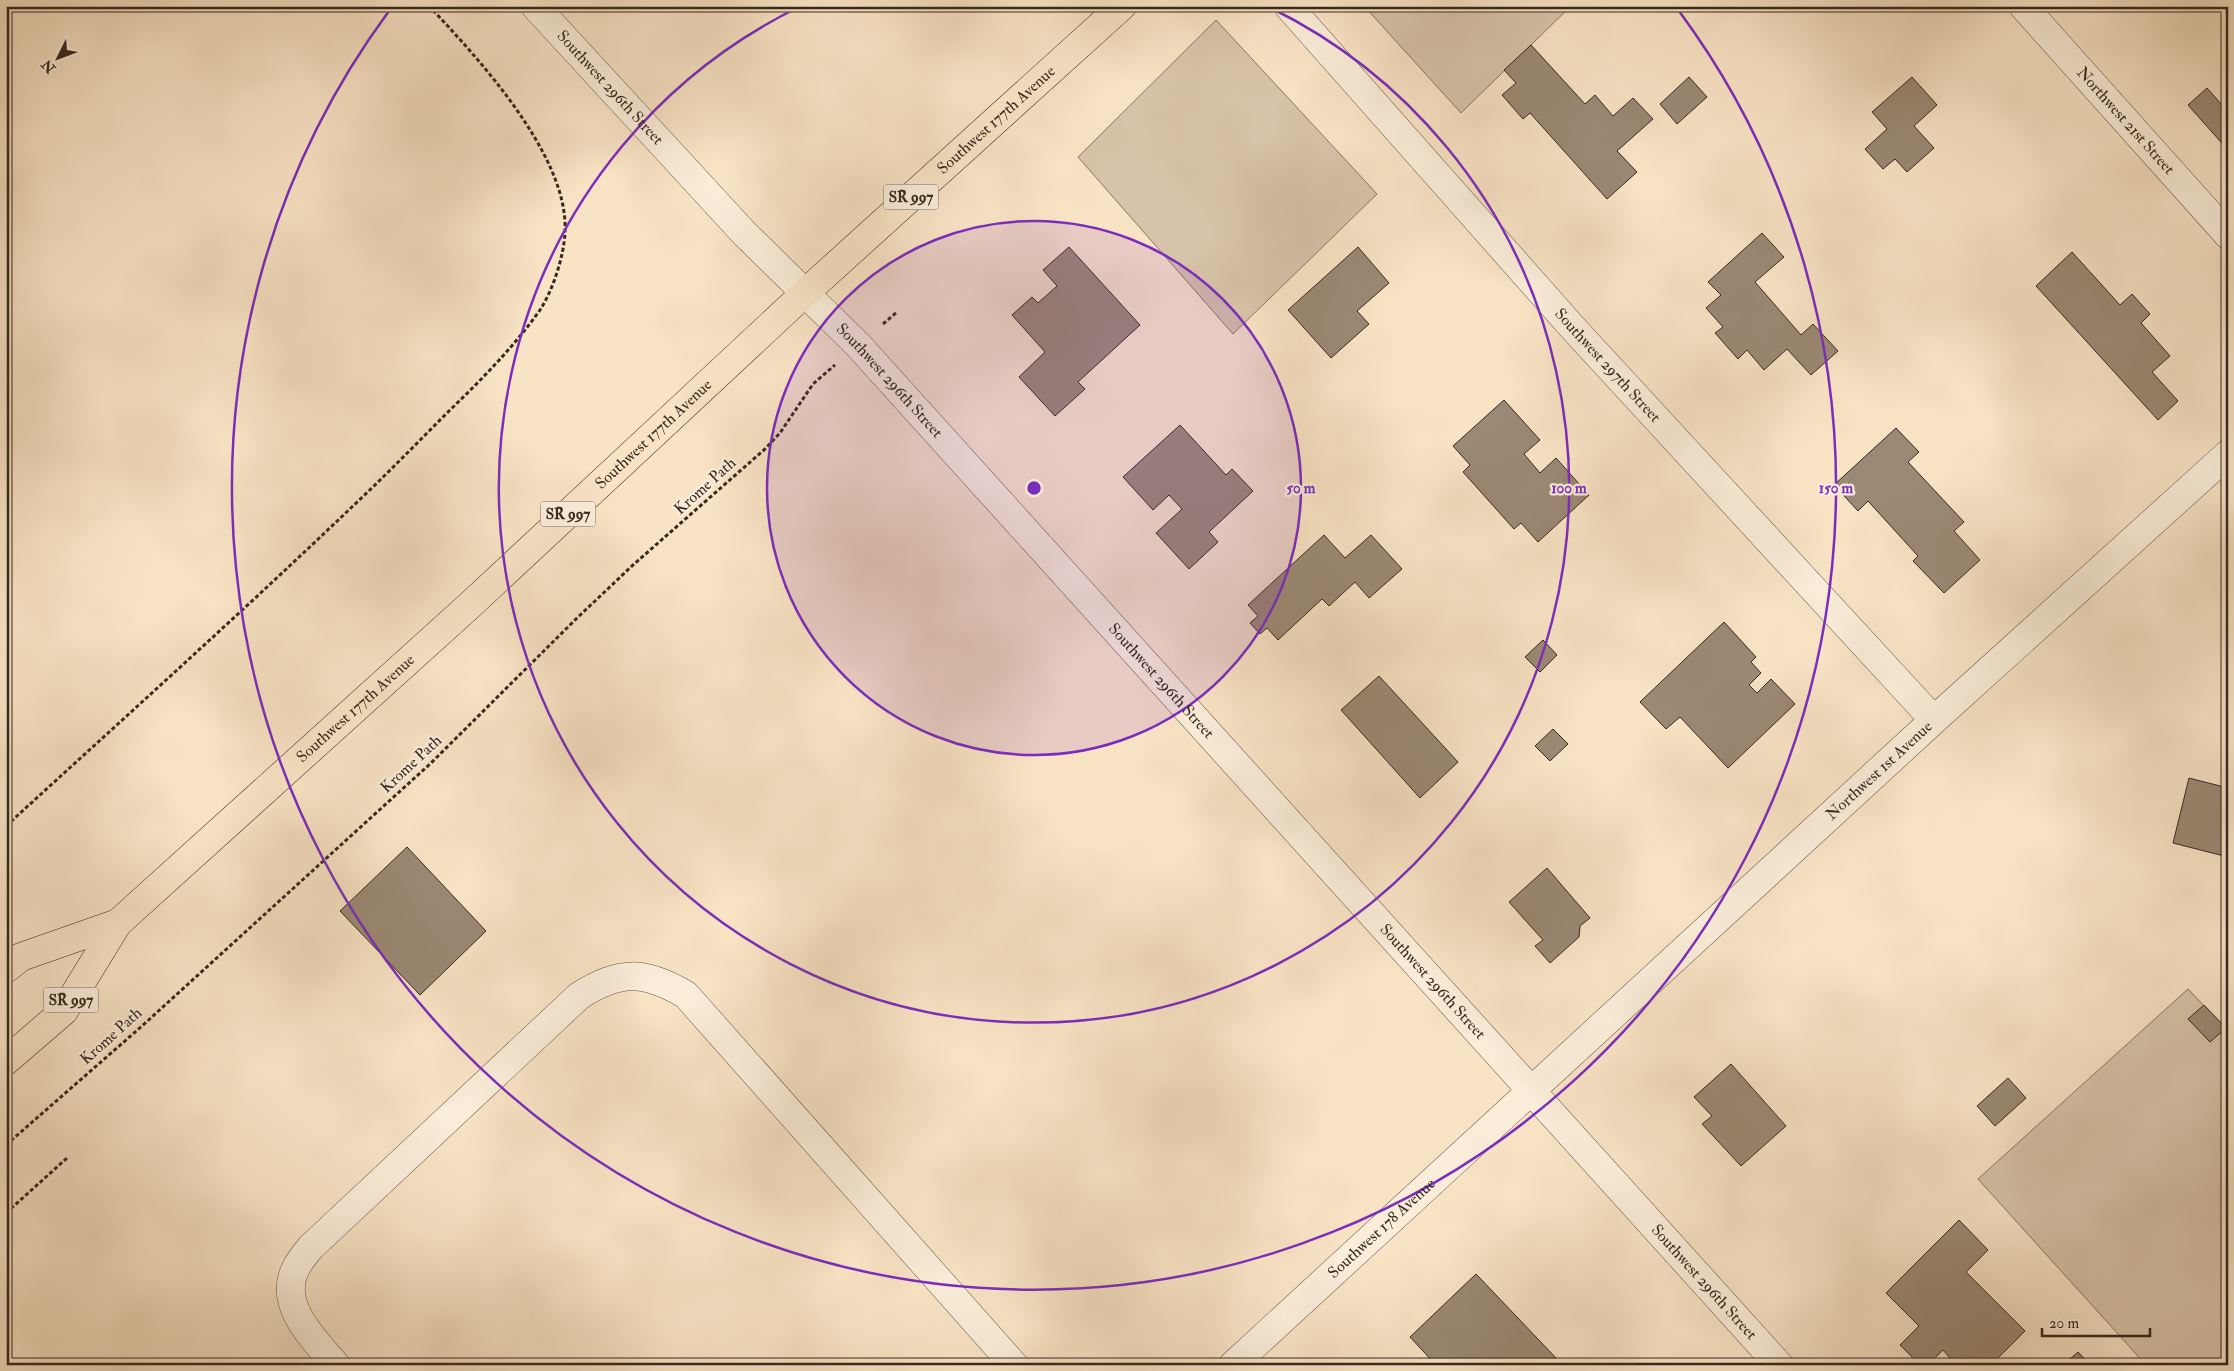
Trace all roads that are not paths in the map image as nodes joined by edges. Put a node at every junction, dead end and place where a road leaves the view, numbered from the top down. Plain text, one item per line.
1 (535, 6) edge
2 (1122, 6) edge
3 (1288, 6) edge
4 (2023, 6) edge
5 (2228, 235) edge
6 (804, 293) junction
7 (2228, 454) edge
8 (1934, 720) junction
9 (118, 923) junction
10 (6, 969) edge
11 (6, 1062) edge
12 (1531, 1090) junction
13 (336, 1365) edge
14 (1014, 1365) edge
15 (1233, 1365) edge
16 (1779, 1365) edge

1 - 6 street, Southwest 296th Street
2 - 6 highway, Southwest 177th Avenue / SR 997
3 - 8 street, Southwest 297th Street
4 - 5 street, Northwest 21st Street
6 - 9 highway, Southwest 177th Avenue / SR 997
6 - 12 street, Southwest 296th Street
7 - 8 street, Northwest 1st Avenue
8 - 12 street, Northwest 1st Avenue
9 - 10 highway, Southwest 177th Avenue / SR 997
9 - 11 highway, Southwest 177th Avenue / SR 997
12 - 15 street, Southwest 178 Avenue
12 - 16 street, Southwest 296th Street
13 - 14 street

